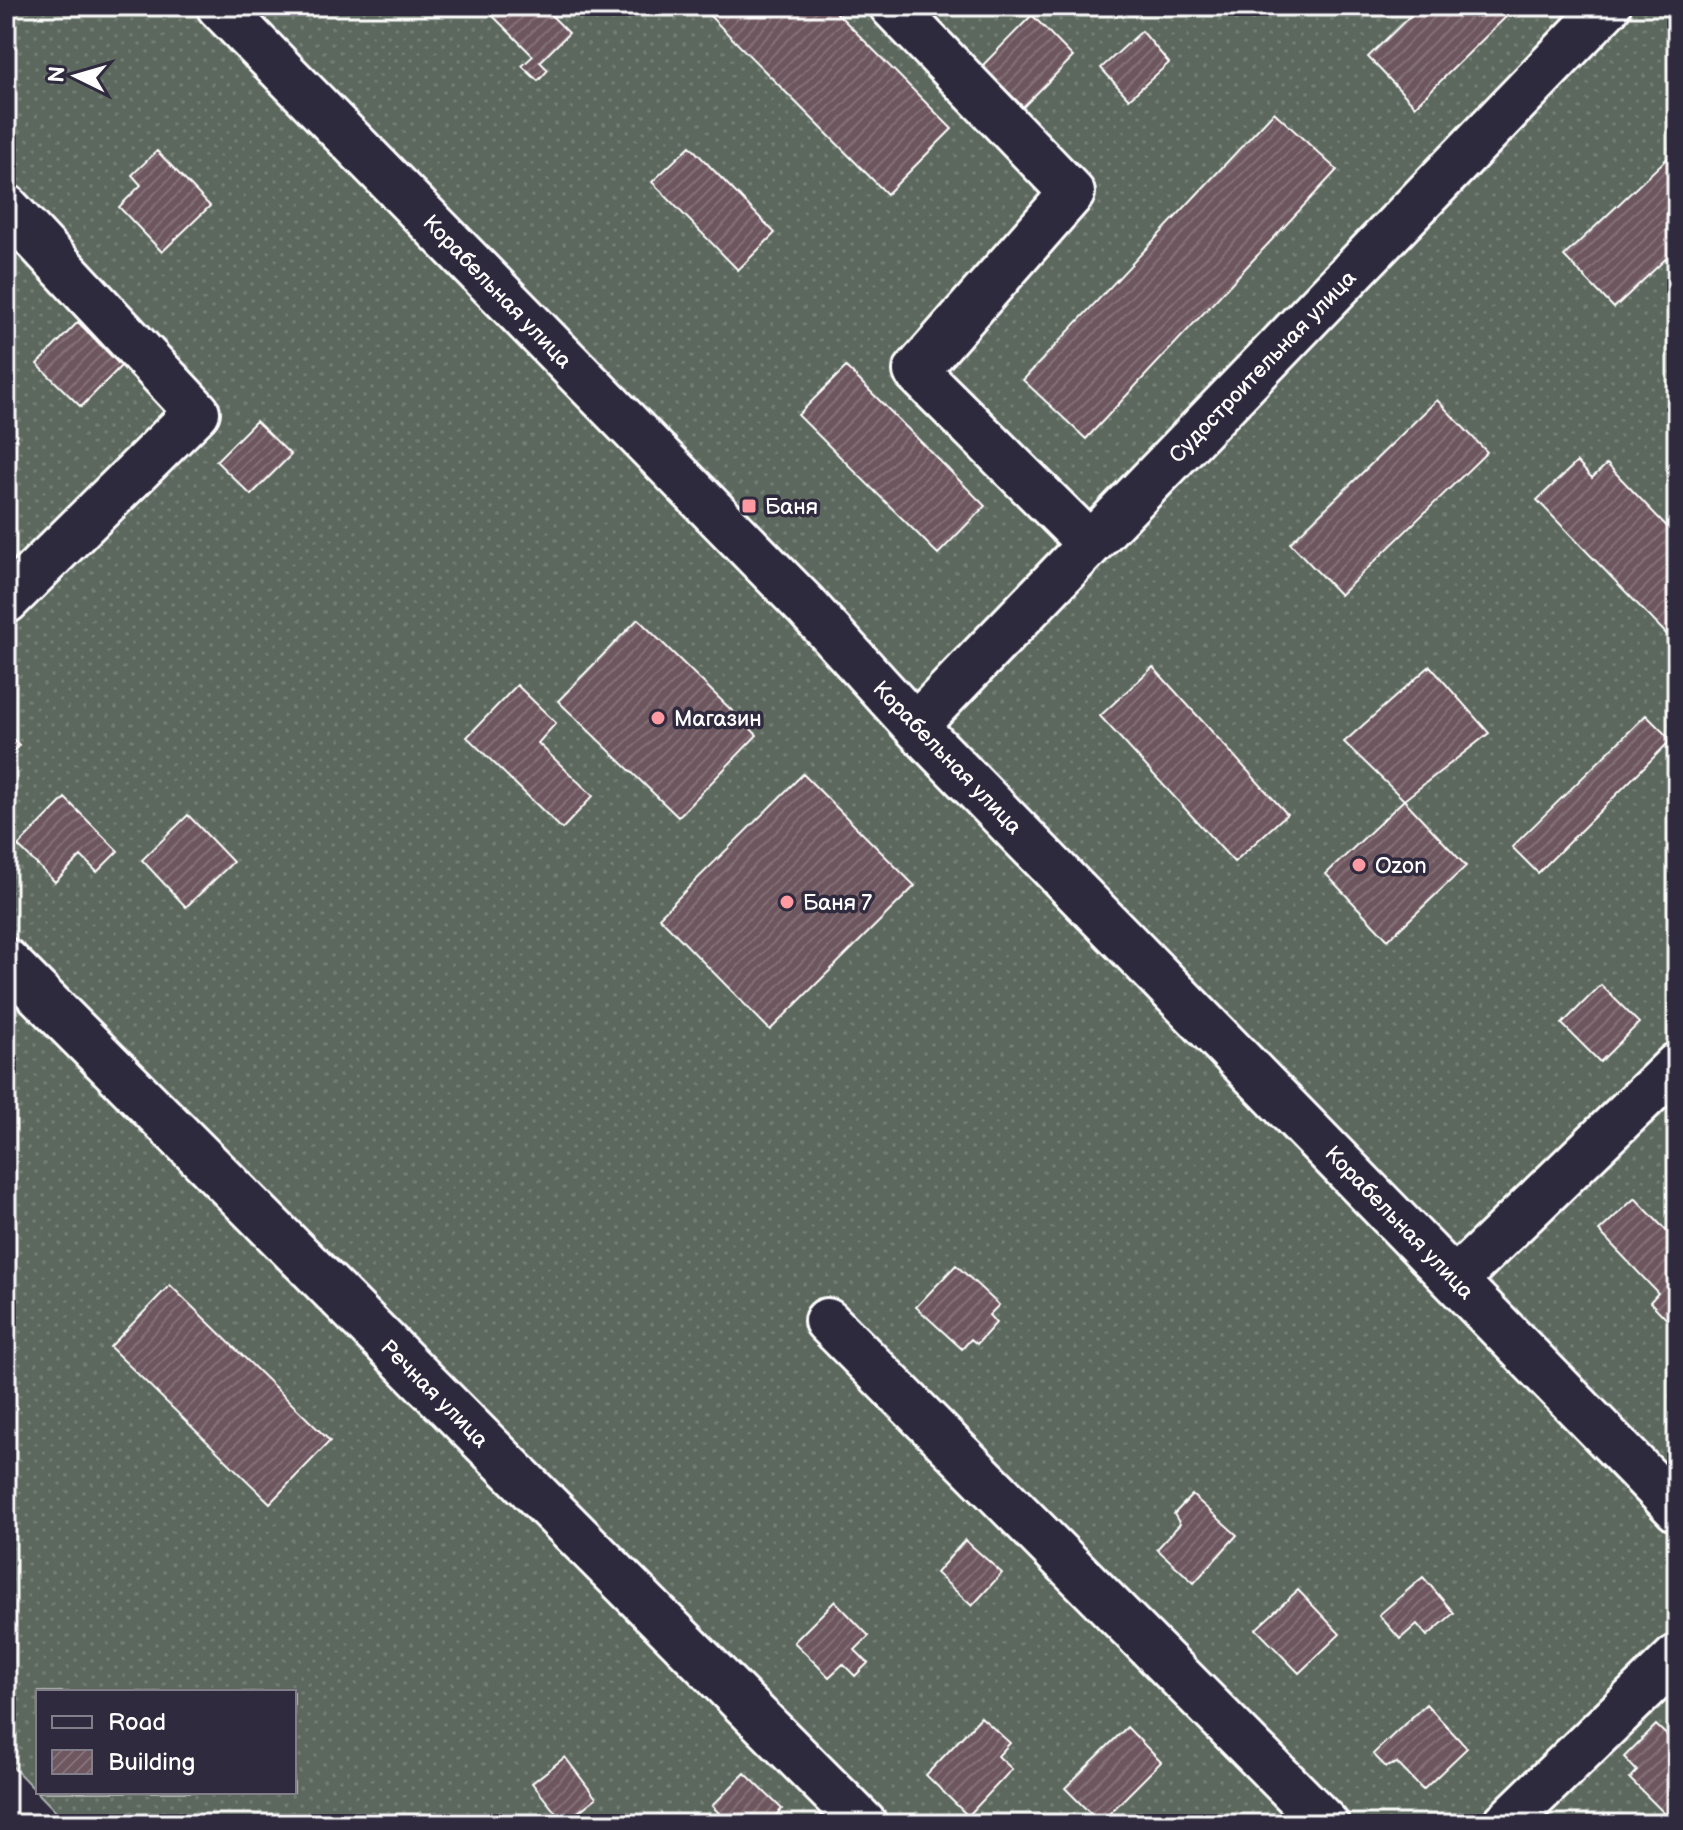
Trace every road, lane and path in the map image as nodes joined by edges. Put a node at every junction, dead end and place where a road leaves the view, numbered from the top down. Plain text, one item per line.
1 (219, 6) edge
2 (892, 6) edge
3 (1608, 6) edge
4 (6, 207) edge
5 (1090, 544) junction
6 (6, 601) edge
7 (915, 726) junction
8 (6, 961) edge
9 (1677, 1065) edge
10 (1456, 1279) junction
11 (827, 1321) dead end
12 (1677, 1509) edge
13 (1677, 1657) edge
14 (864, 1824) edge
15 (1326, 1824) edge
16 (1505, 1824) edge

1 - 7 street, Корабельная улица
2 - 5 street
3 - 5 street, Судостроительная улица
4 - 6 street
5 - 7 street, Судостроительная улица
7 - 10 street, Корабельная улица
8 - 14 street, Речная улица
9 - 10 street
10 - 12 street, Корабельная улица
11 - 15 street
13 - 16 street

